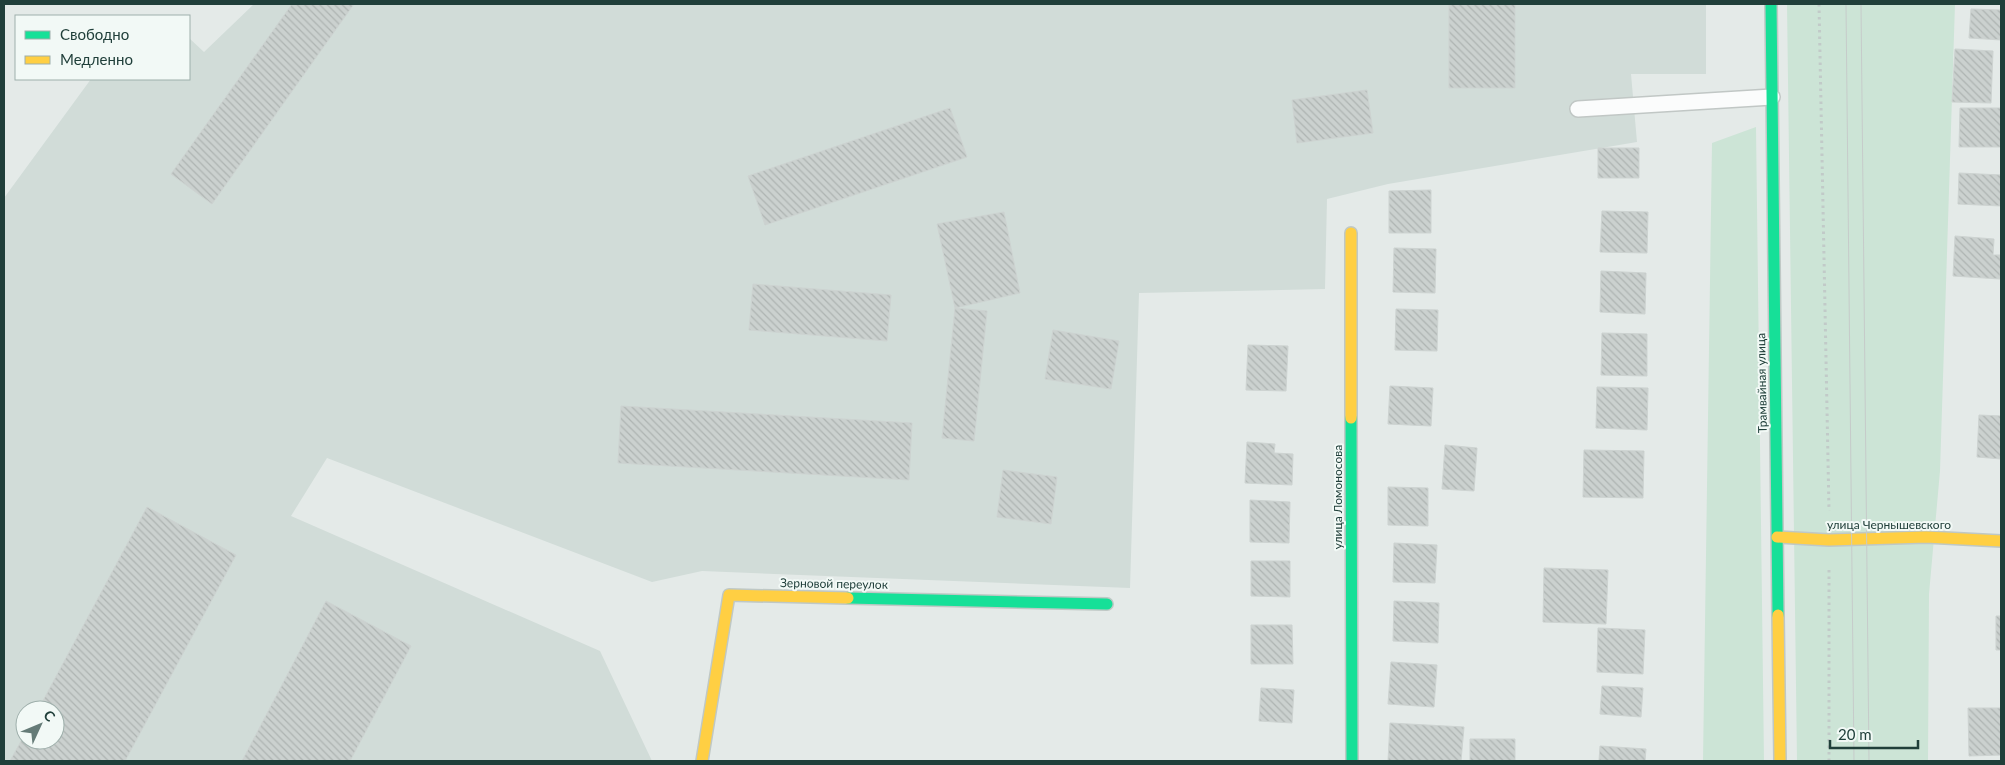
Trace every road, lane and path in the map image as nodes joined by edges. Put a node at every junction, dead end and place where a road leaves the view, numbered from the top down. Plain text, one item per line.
1 (1771, 4) edge
2 (1819, 4) edge
3 (1772, 97) junction
4 (1578, 109) dead end
5 (1351, 233) dead end
6 (1777, 537) junction
7 (1829, 540) junction
8 (2001, 541) edge
9 (1106, 604) dead end
10 (702, 761) edge
11 (1352, 761) edge
12 (1780, 761) edge
13 (1829, 761) edge

1 - 3 street, Трамвайная улица
2 - 7 path
3 - 4 lane
3 - 6 street, Трамвайная улица
5 - 11 street, улица Ломоносова
6 - 7 street, улица Чернышевского
6 - 12 street, Трамвайная улица
7 - 8 street, улица Чернышевского
7 - 13 path
9 - 10 street, Зерновой переулок

